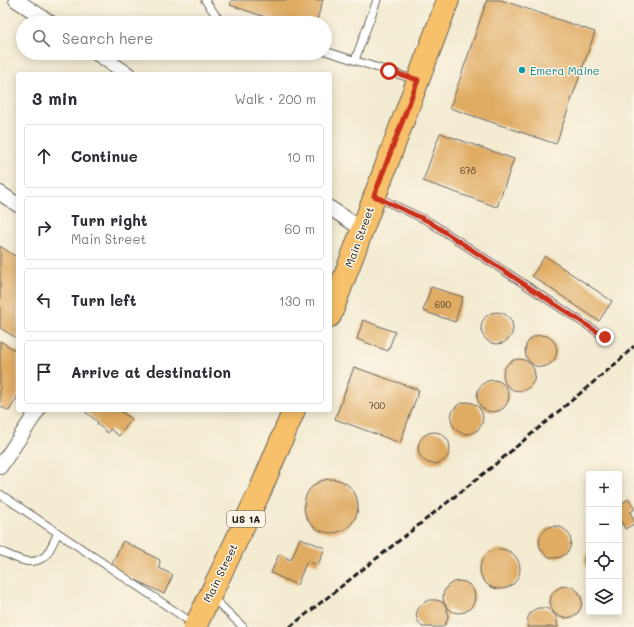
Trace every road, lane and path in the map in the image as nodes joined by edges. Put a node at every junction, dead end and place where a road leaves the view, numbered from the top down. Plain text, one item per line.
1 (16, 0) edge
2 (205, 0) edge
3 (377, 0) edge
4 (448, 0) edge
5 (40, 16) edge
6 (216, 16) edge
7 (332, 53) edge
8 (107, 60) edge
9 (355, 60) junction
10 (125, 72) edge
11 (418, 80) junction
12 (0, 192) edge
13 (374, 196) junction
14 (16, 204) edge
15 (332, 209) edge
16 (362, 229) junction
17 (332, 311) edge
18 (605, 337) dead end
19 (37, 412) edge
20 (293, 412) edge
21 (0, 467) edge
22 (0, 494) edge
23 (58, 533) junction
24 (0, 550) edge
25 (210, 595) junction
26 (196, 626) edge
27 (242, 627) edge

1 - 5 street
2 - 6 lane
3 - 9 lane
4 - 11 main road, Main Street
7 - 9 lane
8 - 10 street
9 - 11 lane
11 - 13 main road, Main Street
12 - 14 street
13 - 16 main road, Main Street
13 - 18 lane
15 - 16 street
16 - 17 main road, Main Street
19 - 21 street
20 - 25 main road, Main Street / US 1A
22 - 23 lane
23 - 24 lane
23 - 26 lane
25 - 26 main road, Main Street / US 1A
25 - 27 lane

